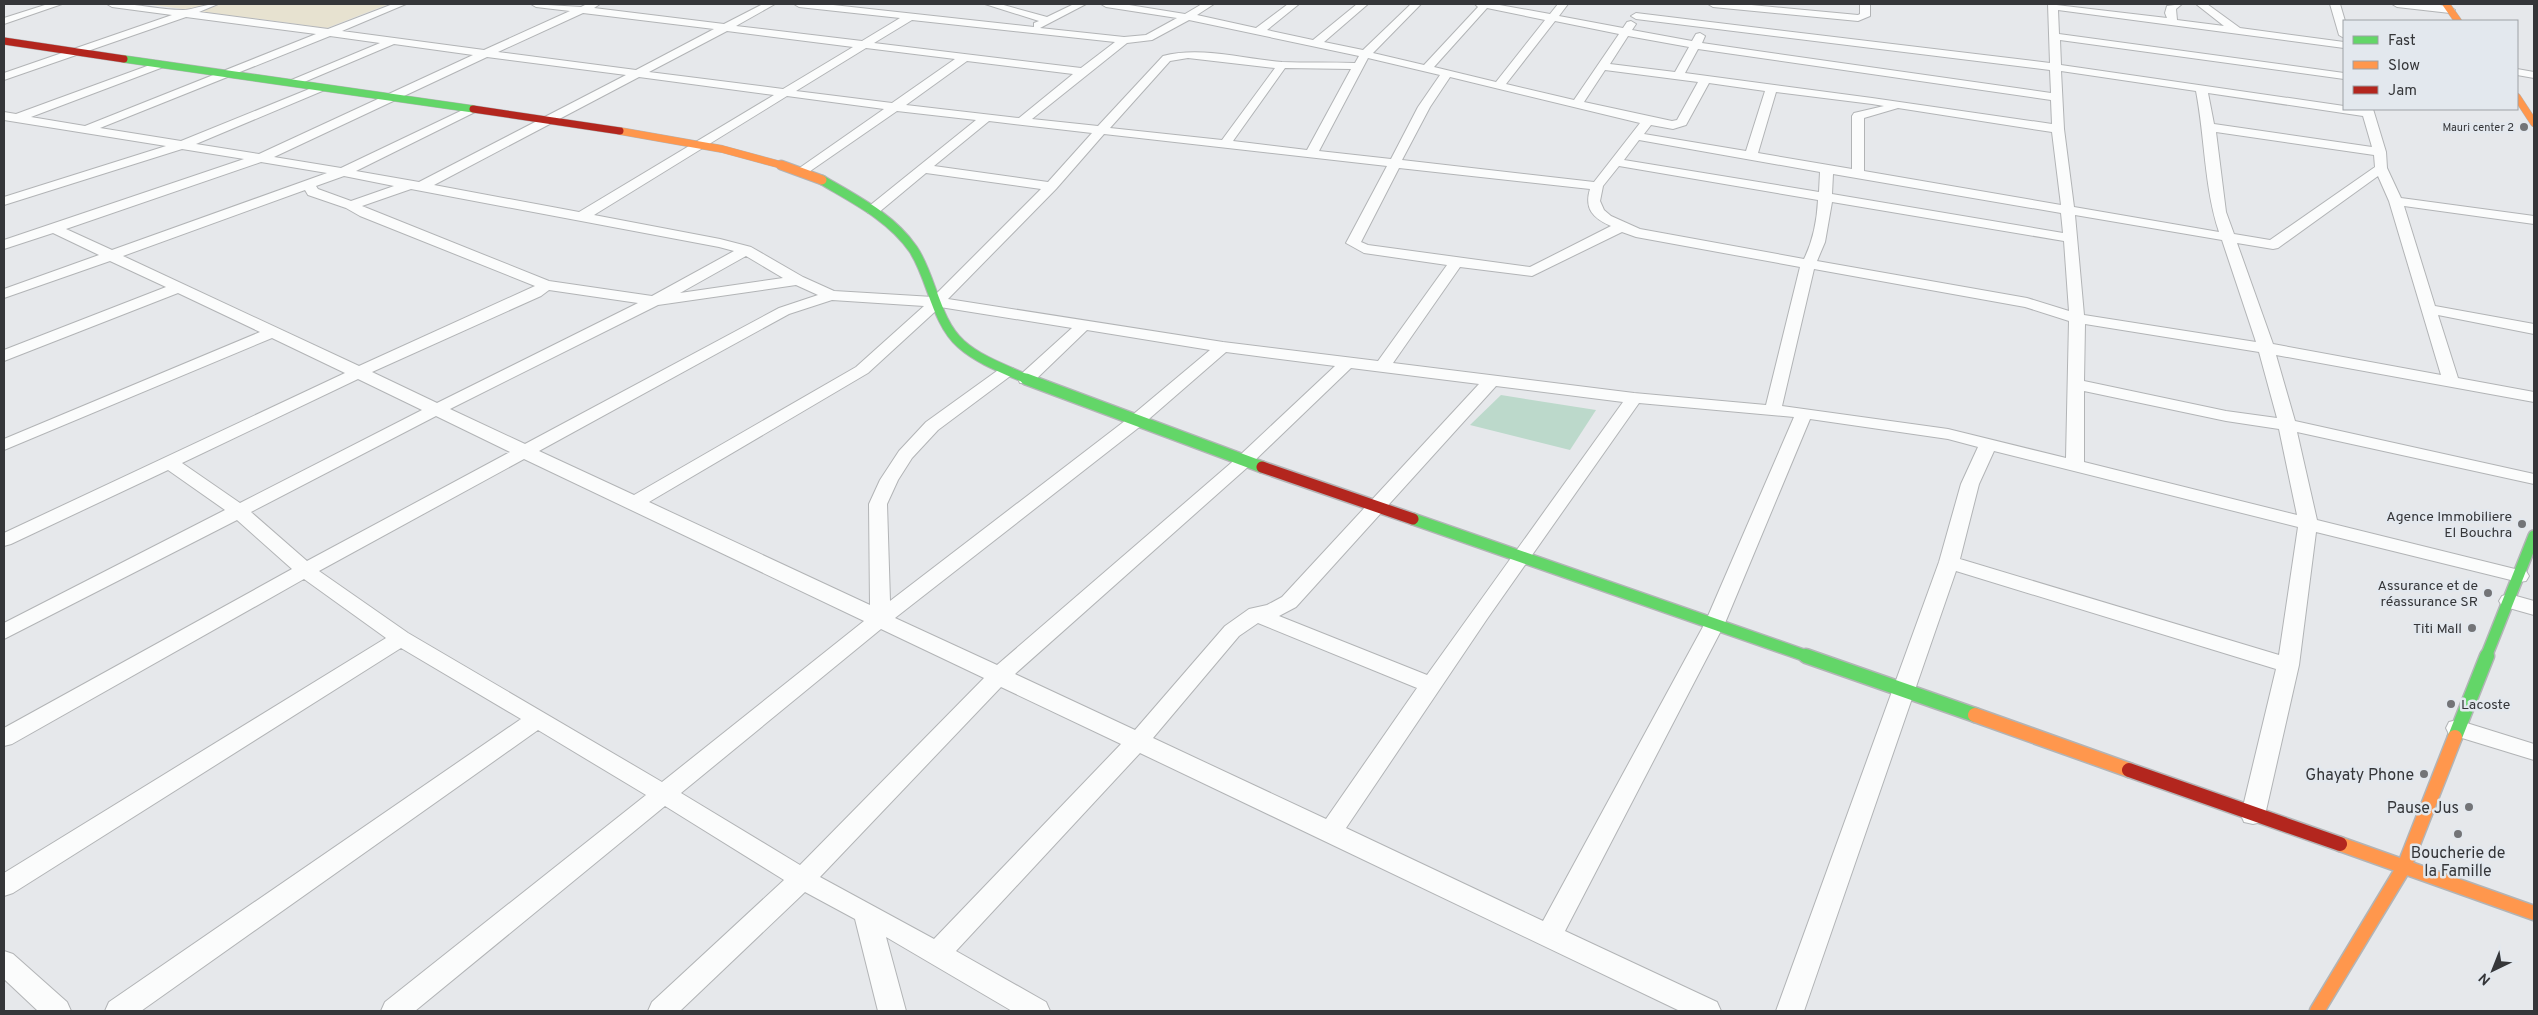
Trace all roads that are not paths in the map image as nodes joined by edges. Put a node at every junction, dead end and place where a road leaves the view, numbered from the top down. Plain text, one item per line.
1 (57, 4) edge
2 (112, 4) edge
3 (213, 4) edge
4 (400, 4) edge
5 (536, 4) edge
6 (595, 4) edge
7 (770, 4) edge
8 (799, 4) edge
9 (990, 4) edge
10 (1081, 4) edge
11 (1106, 4) edge
12 (1209, 4) edge
13 (1294, 4) edge
14 (1363, 4) edge
15 (1416, 4) edge
16 (1483, 4) edge
17 (1563, 4) edge
18 (1643, 4) edge
19 (1713, 4) edge
20 (1865, 4) edge
21 (2177, 4) edge
22 (2201, 4) edge
23 (2335, 4) edge
24 (2397, 4) edge
25 (2053, 5) edge
26 (1034, 7) dead end
27 (2448, 7) edge
28 (581, 9) junction
29 (1022, 12) junction
30 (184, 14) junction
31 (911, 16) junction
32 (1636, 16) junction
33 (1187, 17) junction
34 (1552, 18) junction
35 (4, 20) edge
36 (1048, 20) junction
37 (2457, 20) edge
38 (2173, 22) junction
39 (1706, 24) junction
40 (725, 27) junction
41 (1028, 30) junction
42 (2237, 30) junction
43 (1259, 31) junction
44 (328, 32) junction
45 (2343, 32) edge
46 (1624, 33) junction
47 (2054, 36) junction
48 (1124, 40) junction
49 (4, 41) edge
50 (395, 41) junction
51 (1316, 43) junction
52 (865, 44) junction
53 (1694, 45) junction
54 (2343, 45) edge
55 (76, 51) junction
56 (487, 52) junction
57 (1365, 54) junction
58 (966, 56) junction
59 (1869, 57) junction
60 (162, 64) junction
61 (1282, 65) junction
62 (1359, 66) junction
63 (1602, 66) junction
64 (2055, 66) junction
65 (1426, 68) junction
66 (639, 72) junction
67 (1083, 72) junction
68 (2518, 72) edge
69 (227, 73) junction
70 (1447, 73) junction
71 (2534, 75) edge
72 (1678, 76) junction
73 (2343, 76) edge
74 (4, 77) edge
75 (1705, 80) junction
76 (293, 83) junction
77 (1499, 85) junction
78 (323, 87) junction
79 (2201, 88) junction
80 (1771, 89) junction
81 (785, 92) junction
82 (1817, 95) junction
83 (388, 97) junction
84 (2057, 97) junction
85 (2518, 98) edge
86 (1856, 99) junction
87 (1576, 105) junction
88 (1901, 106) junction
89 (893, 107) junction
90 (2343, 108) edge
91 (473, 109) junction
92 (2530, 110) edge
93 (2368, 111) edge
94 (1858, 116) junction
95 (11, 117) edge
96 (987, 117) junction
97 (547, 120) junction
98 (1022, 121) junction
99 (1648, 122) junction
100 (2534, 123) edge
101 (2209, 127) junction
102 (87, 129) junction
103 (2058, 129) junction
104 (1104, 130) junction
105 (1635, 136) junction
106 (703, 143) junction
107 (1226, 144) junction
108 (183, 145) junction
109 (2380, 152) junction
110 (1312, 153) junction
111 (1751, 156) junction
112 (261, 158) junction
113 (1395, 162) junction
114 (1615, 162) junction
115 (2381, 168) junction
116 (925, 169) junction
117 (1827, 169) junction
118 (343, 172) junction
119 (803, 172) junction
120 (1858, 174) junction
121 (308, 184) junction
122 (416, 185) junction
123 (1052, 186) junction
124 (1597, 186) junction
125 (1825, 197) junction
126 (4, 201) edge
127 (2396, 201) junction
128 (351, 205) junction
129 (873, 210) junction
130 (2068, 210) junction
131 (581, 217) junction
132 (2534, 220) edge
133 (1620, 227) junction
134 (55, 229) junction
135 (2070, 238) junction
136 (2228, 238) junction
137 (4, 245) edge
138 (746, 250) junction
139 (111, 255) junction
140 (1452, 262) junction
141 (1808, 264) junction
142 (798, 280) junction
143 (546, 285) junction
144 (180, 287) junction
145 (4, 294) edge
146 (831, 295) junction
147 (654, 301) junction
148 (937, 302) junction
149 (2429, 309) junction
150 (2077, 318) junction
151 (1084, 325) junction
152 (2534, 329) edge
153 (274, 332) junction
154 (1223, 347) junction
155 (2266, 348) junction
156 (4, 356) edge
157 (1348, 361) junction
158 (1383, 366) junction
159 (1007, 371) junction
160 (360, 372) junction
161 (1026, 379) junction
162 (1491, 381) junction
163 (2451, 382) junction
164 (2075, 384) junction
165 (2534, 397) edge
166 (1634, 398) junction
167 (437, 409) junction
168 (1773, 410) junction
169 (1804, 413) junction
170 (1136, 421) junction
171 (2287, 425) junction
172 (1988, 444) junction
173 (4, 445) edge
174 (527, 452) junction
175 (1244, 461) junction
176 (170, 463) junction
177 (2075, 466) junction
178 (2534, 480) edge
179 (632, 504) junction
180 (1374, 507) junction
181 (240, 512) junction
182 (2308, 522) junction
183 (2534, 536) edge
184 (4, 540) edge
185 (1521, 556) junction
186 (1950, 562) junction
187 (305, 570) junction
188 (2519, 576) junction
189 (2509, 601) junction
190 (2534, 608) edge
191 (1256, 614) junction
192 (880, 619) junction
193 (1715, 623) junction
194 (4, 632) edge
195 (401, 638) junction
196 (2288, 665) junction
197 (1000, 676) junction
198 (1431, 685) junction
199 (1904, 690) junction
200 (539, 718) junction
201 (2457, 728) junction
202 (4, 738) edge
203 (1138, 741) junction
204 (2534, 752) edge
205 (664, 794) junction
206 (2253, 815) junction
207 (1330, 832) junction
208 (2404, 868) junction
209 (802, 879) junction
210 (4, 886) edge
211 (866, 913) junction
212 (2534, 913) edge
213 (1549, 936) junction
214 (937, 954) junction
215 (4, 962) edge
216 (57, 1011) edge
217 (118, 1011) edge
218 (395, 1011) edge
219 (662, 1011) edge
220 (892, 1011) edge
221 (1036, 1011) edge
222 (1707, 1011) edge
223 (1790, 1011) edge
224 (2317, 1011) edge

1 - 35 street
2 - 30 street
3 - 30 street
4 - 44 street
5 - 28 street
6 - 28 street
7 - 40 street
8 - 31 street
9 - 29 street
10 - 36 street
11 - 33 street
12 - 33 street
13 - 43 street
14 - 51 street
15 - 57 street
16 - 34 street
16 - 65 street
17 - 34 street
18 - 32 street
19 - 20 street
21 - 38 street
22 - 42 street
23 - 45 street
24 - 27 street
25 - 38 street
25 - 47 street
26 - 29 street
27 - 37 street
28 - 40 street
28 - 56 street
29 - 36 street
30 - 44 street
30 - 55 street
31 - 41 street
31 - 52 street
32 - 39 street
32 - 46 street
33 - 43 street
33 - 48 street
34 - 46 street
34 - 77 street
36 - 41 street
38 - 42 street
39 - 53 street
39 - 59 street
40 - 52 street
40 - 66 street
41 - 48 street
42 - 54 street
43 - 51 street
44 - 50 street
44 - 69 street
46 - 53 street
46 - 63 street
47 - 64 street
47 - 73 street
48 - 67 street
49 - 55 street
50 - 56 street
50 - 76 street
51 - 57 street
52 - 58 street
52 - 81 street
53 - 59 street
53 - 72 street
55 - 60 street
55 - 74 street
56 - 66 street
56 - 83 street
57 - 62 street
57 - 65 street
58 - 67 street
58 - 89 street
59 - 64 street
59 - 84 street
59 - 86 street
60 - 69 street
60 - 95 street
61 - 62 street
61 - 104 street
61 - 107 street
62 - 110 street
63 - 72 street
63 - 87 street
64 - 79 street
64 - 84 street
65 - 70 street
66 - 81 street
66 - 97 street
67 - 98 street
68 - 71 street
69 - 76 street
69 - 102 street
70 - 77 street
70 - 113 street
72 - 75 street
75 - 80 street
75 - 99 street
76 - 78 street
77 - 87 street
78 - 83 street
78 - 108 street
79 - 90 street
79 - 101 street
80 - 82 street
80 - 111 street
81 - 89 street
81 - 106 street
82 - 86 street
82 - 94 street
83 - 91 street
83 - 112 street
84 - 103 street
85 - 92 street
86 - 88 street
87 - 99 street
88 - 94 street
88 - 103 street
89 - 96 street
89 - 119 street
91 - 97 street
91 - 118 street
92 - 100 street
93 - 109 street
94 - 120 street
95 - 102 street
96 - 98 street
96 - 116 street
97 - 106 street
97 - 122 street
98 - 104 street
99 - 105 street
101 - 109 street
101 - 136 street
102 - 108 street
103 - 130 street
104 - 107 street
104 - 123 street
105 - 111 street
105 - 114 street
106 - 119 street
106 - 131 street
107 - 110 street
108 - 112 street
108 - 126 street
109 - 115 street
110 - 113 street
111 - 117 street
112 - 118 street
112 - 134 street
113 - 124 street
113 - 140 street
114 - 124 street
114 - 125 street
115 - 127 street
115 - 136 street
116 - 123 street
116 - 129 street
117 - 120 street
117 - 125 street
118 - 121 street
118 - 122 street
119 - 129 street
120 - 130 street
121 - 128 street
121 - 139 street
122 - 128 street
122 - 131 street
123 - 148 street
124 - 133 street
125 - 135 street
125 - 141 street
127 - 132 street
127 - 149 street
128 - 143 street
129 - 148 street
130 - 135 street
130 - 136 street
131 - 138 street
133 - 140 street
133 - 141 street
134 - 137 street
134 - 139 street
135 - 150 street
136 - 155 street
138 - 142 street
138 - 147 street
139 - 144 street
139 - 145 street
140 - 158 street
141 - 150 street
141 - 168 street
142 - 146 street
142 - 147 street
143 - 147 street
143 - 160 street
144 - 153 street
144 - 156 street
146 - 148 street
146 - 174 street
147 - 167 street
148 - 151 street
148 - 159 street
148 - 179 street
149 - 152 street
149 - 163 street
150 - 155 street
150 - 164 street
151 - 154 street
151 - 161 street
153 - 160 street
153 - 173 street
154 - 157 street
154 - 170 street
155 - 163 street
155 - 171 street
157 - 158 street
157 - 175 street
158 - 162 street
159 - 161 street
159 - 192 street
160 - 167 street
160 - 176 street
161 - 170 street
162 - 166 street
162 - 180 street
163 - 165 street
164 - 171 street
164 - 177 street
166 - 168 street
166 - 185 street
167 - 174 street
167 - 181 street
168 - 169 street
169 - 172 street
169 - 193 street
170 - 175 street
170 - 192 street
171 - 178 street
171 - 182 street
172 - 177 street
172 - 186 street
174 - 179 street
174 - 187 street
175 - 180 street
175 - 197 street
176 - 181 street
176 - 184 street
177 - 182 street
179 - 192 street
180 - 185 street
180 - 191 street
181 - 187 street
181 - 194 street
182 - 188 street
182 - 196 street
183 - 188 street
185 - 193 street
185 - 198 street
186 - 196 street
186 - 199 street
187 - 195 street
187 - 202 street
188 - 189 street
189 - 190 street
189 - 201 street
191 - 198 street
191 - 203 street
192 - 197 street
192 - 205 street
193 - 199 street
193 - 213 street
195 - 200 street
195 - 210 street
196 - 206 street
197 - 203 street
197 - 209 street
198 - 207 street
199 - 206 street
199 - 223 street
200 - 205 street
200 - 217 street
201 - 204 street
201 - 208 street
203 - 207 street
203 - 214 street
205 - 209 street
205 - 218 street
206 - 208 street
207 - 213 street
208 - 212 street
208 - 224 street
209 - 211 street
209 - 219 street
211 - 214 street
211 - 220 street
213 - 222 street
214 - 221 street
215 - 216 street

